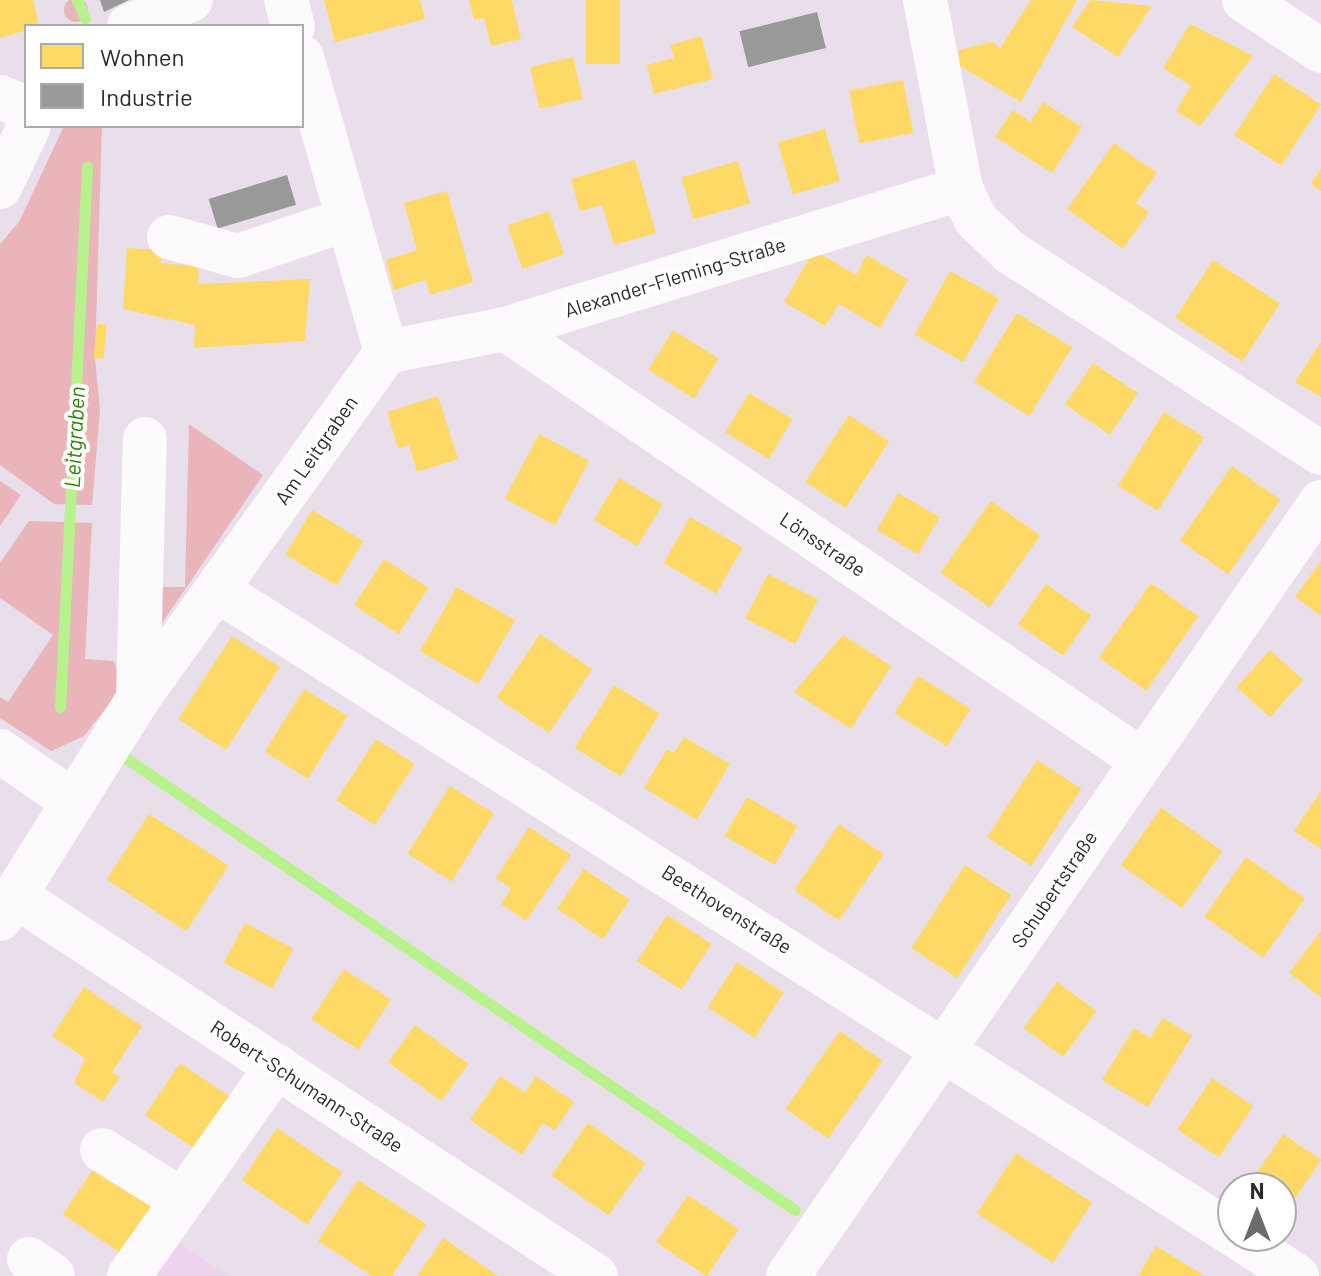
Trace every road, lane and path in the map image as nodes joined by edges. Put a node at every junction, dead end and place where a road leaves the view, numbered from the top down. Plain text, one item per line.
1 (191, 0) edge
2 (286, 0) edge
3 (925, 0) edge
4 (1244, 0) edge
5 (134, 24) edge
6 (292, 24) edge
7 (1321, 51) edge
8 (304, 64) edge
9 (0, 97) edge
10 (24, 107) edge
11 (28, 128) edge
12 (0, 187) edge
13 (961, 189) junction
14 (348, 219) junction
15 (169, 237) dead end
16 (505, 329) junction
17 (386, 352) junction
18 (145, 439) dead end
19 (1321, 453) edge
20 (1321, 502) edge
21 (217, 590) junction
22 (138, 699) junction
23 (0, 751) edge
24 (1140, 759) junction
25 (71, 800) junction
26 (9, 908) edge
27 (948, 1048) junction
28 (277, 1066) junction
29 (102, 1150) dead end
30 (182, 1200) junction
31 (1217, 1224) edge
32 (1260, 1252) edge
33 (129, 1276) edge
34 (596, 1276) edge
35 (788, 1276) edge
36 (1297, 1276) edge

1 - 5 street
2 - 6 street
3 - 13 street
4 - 7 street
8 - 14 street
9 - 10 street
11 - 12 street
13 - 16 street, Alexander-Fleming-Straße
13 - 19 street
14 - 15 street
14 - 17 street
16 - 17 street, Alexander-Fleming-Straße
16 - 24 street, Lönsstraße
17 - 21 street, Am Leitgraben
18 - 22 street
20 - 24 street, Schubertstraße
21 - 22 street, Am Leitgraben
21 - 27 street, Beethovenstraße
22 - 25 street, Am Leitgraben
23 - 25 street
24 - 27 street, Schubertstraße
25 - 26 street, Am Leitgraben
26 - 28 street, Robert-Schumann-Straße
27 - 31 street, Beethovenstraße
27 - 35 street, Schubertstraße
28 - 30 street
28 - 34 street, Robert-Schumann-Straße
29 - 30 street
30 - 33 street
32 - 36 street, Beethovenstraße

